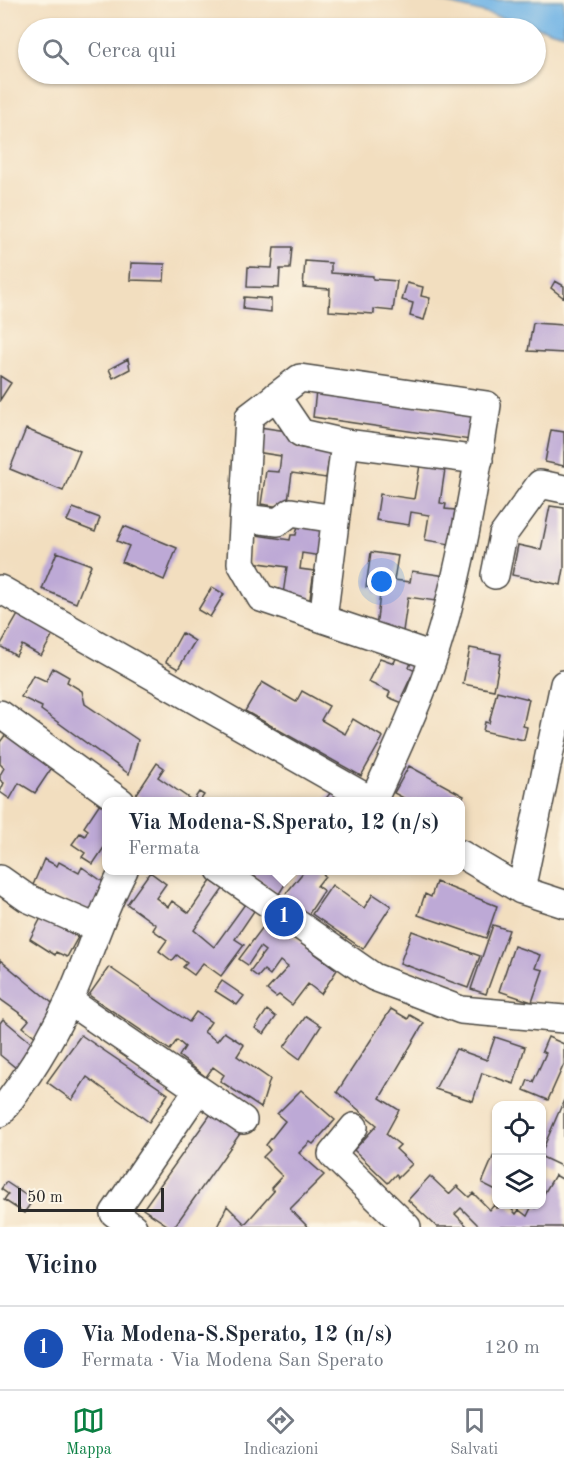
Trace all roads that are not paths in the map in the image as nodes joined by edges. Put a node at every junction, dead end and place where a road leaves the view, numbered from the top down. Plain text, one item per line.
1 (276, 396) junction
2 (345, 442) junction
3 (479, 460) junction
4 (564, 489) edge
5 (244, 518) junction
6 (335, 519) junction
7 (495, 575) dead end
8 (4, 601) edge
9 (322, 619) junction
10 (433, 656) junction
11 (564, 684) edge
12 (0, 714) edge
13 (115, 797) edge
14 (366, 797) edge
15 (375, 797) edge
16 (465, 856) edge
17 (121, 875) edge
18 (227, 875) edge
19 (0, 879) edge
20 (521, 890) junction
21 (564, 904) edge
22 (96, 928) junction
23 (69, 1001) junction
24 (564, 1019) edge
25 (198, 1090) junction
26 (4, 1101) edge
27 (243, 1120) dead end
28 (354, 1127) dead end
29 (133, 1227) edge
30 (407, 1227) edge

1 - 2 street
1 - 3 street
1 - 5 street
2 - 3 street
2 - 6 street
3 - 10 street
4 - 7 street
5 - 6 street
5 - 9 street
6 - 9 street
8 - 14 street
9 - 10 street
10 - 15 street
11 - 20 street
12 - 13 street
16 - 20 street
17 - 22 street
18 - 24 street
19 - 22 street
20 - 21 street
22 - 23 street
23 - 25 street
23 - 26 street
25 - 27 street
25 - 29 street
28 - 30 street

